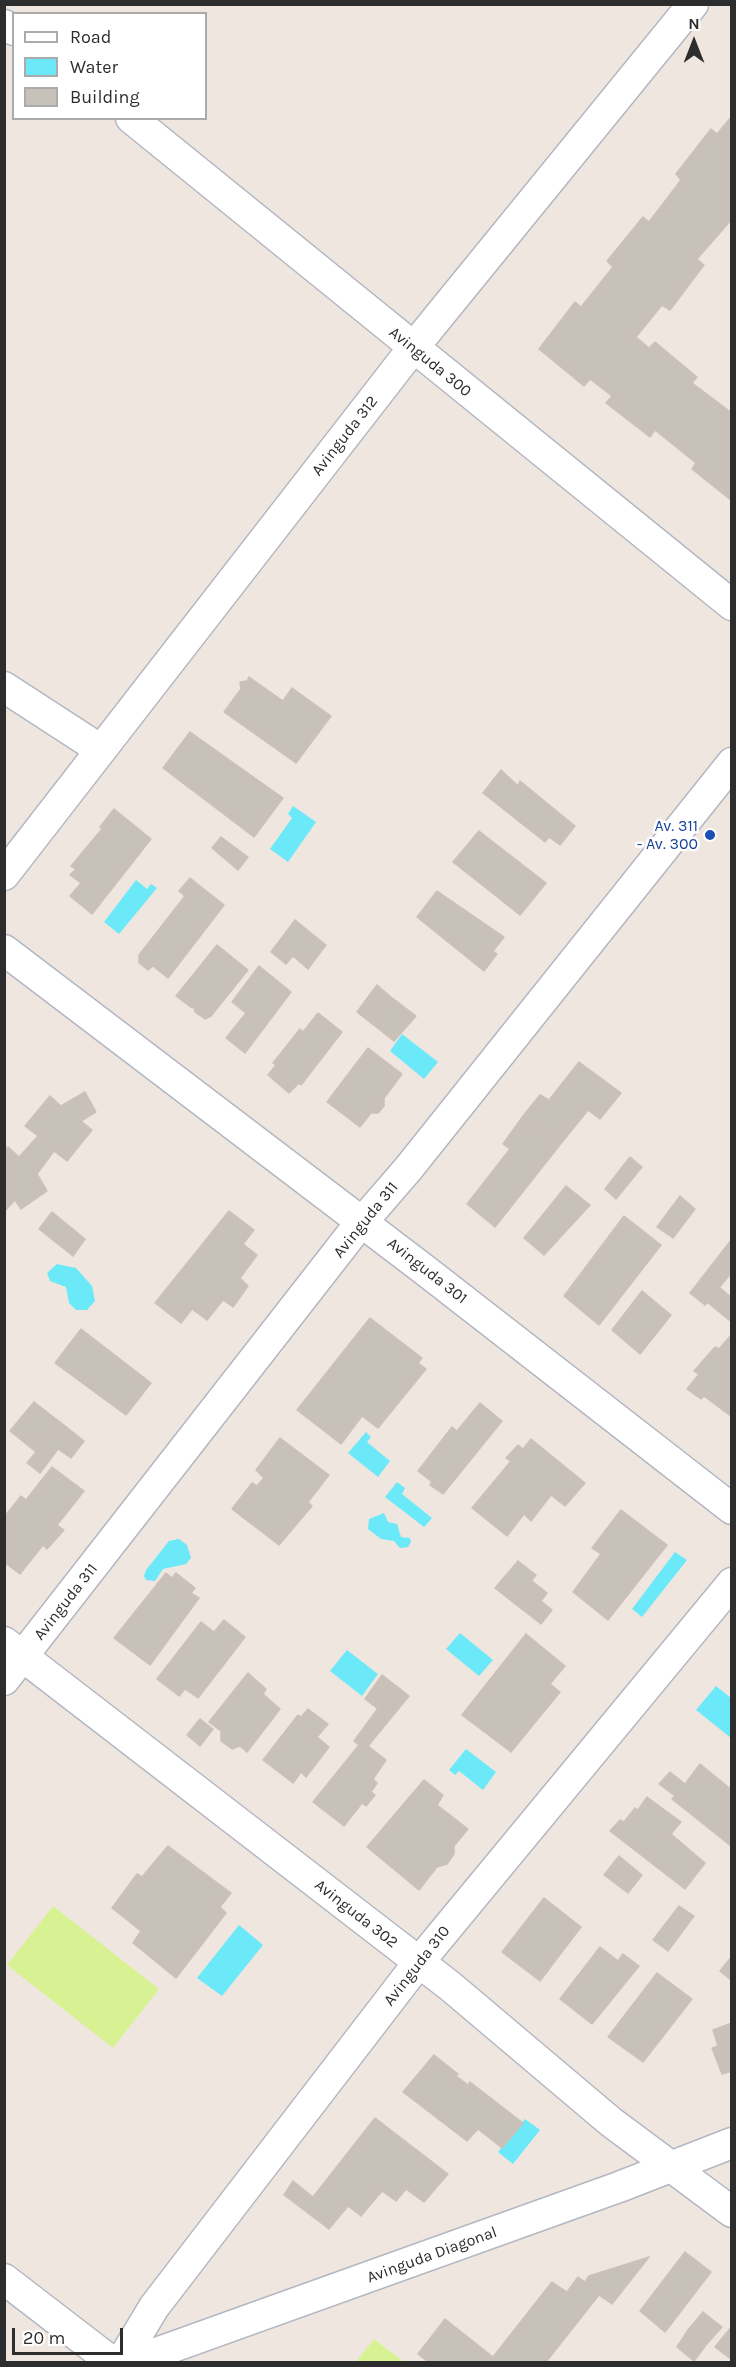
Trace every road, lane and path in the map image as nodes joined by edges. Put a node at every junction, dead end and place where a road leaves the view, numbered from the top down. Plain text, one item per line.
1 (693, 4) edge
2 (133, 120) edge
3 (413, 348) junction
4 (732, 605) edge
5 (4, 687) edge
6 (101, 750) junction
7 (732, 763) edge
8 (4, 875) edge
9 (4, 950) edge
10 (362, 1222) junction
11 (732, 1509) edge
12 (732, 1583) edge
13 (14, 1649) edge
14 (4, 1680) edge
15 (419, 1962) junction
16 (732, 2143) edge
17 (673, 2166) junction
18 (732, 2212) edge
19 (4, 2279) edge
20 (112, 2362) edge
21 (121, 2362) edge
22 (131, 2362) edge

1 - 3 street, Avinguda 312
2 - 3 street, Avinguda 300
3 - 4 street, Avinguda 300
3 - 6 street, Avinguda 312
5 - 6 street
6 - 8 street, Avinguda 312
7 - 10 street, Avinguda 311
9 - 10 street, Avinguda 301
10 - 11 street, Avinguda 301
10 - 13 street, Avinguda 311
12 - 15 street, Avinguda 310
13 - 14 street, Avinguda 311
13 - 15 street, Avinguda 302
15 - 17 street, Avinguda 302
15 - 21 street, Avinguda 310
16 - 17 street, Avinguda Diagonal
17 - 18 street, Avinguda 302
17 - 22 street, Avinguda Diagonal
19 - 20 street

